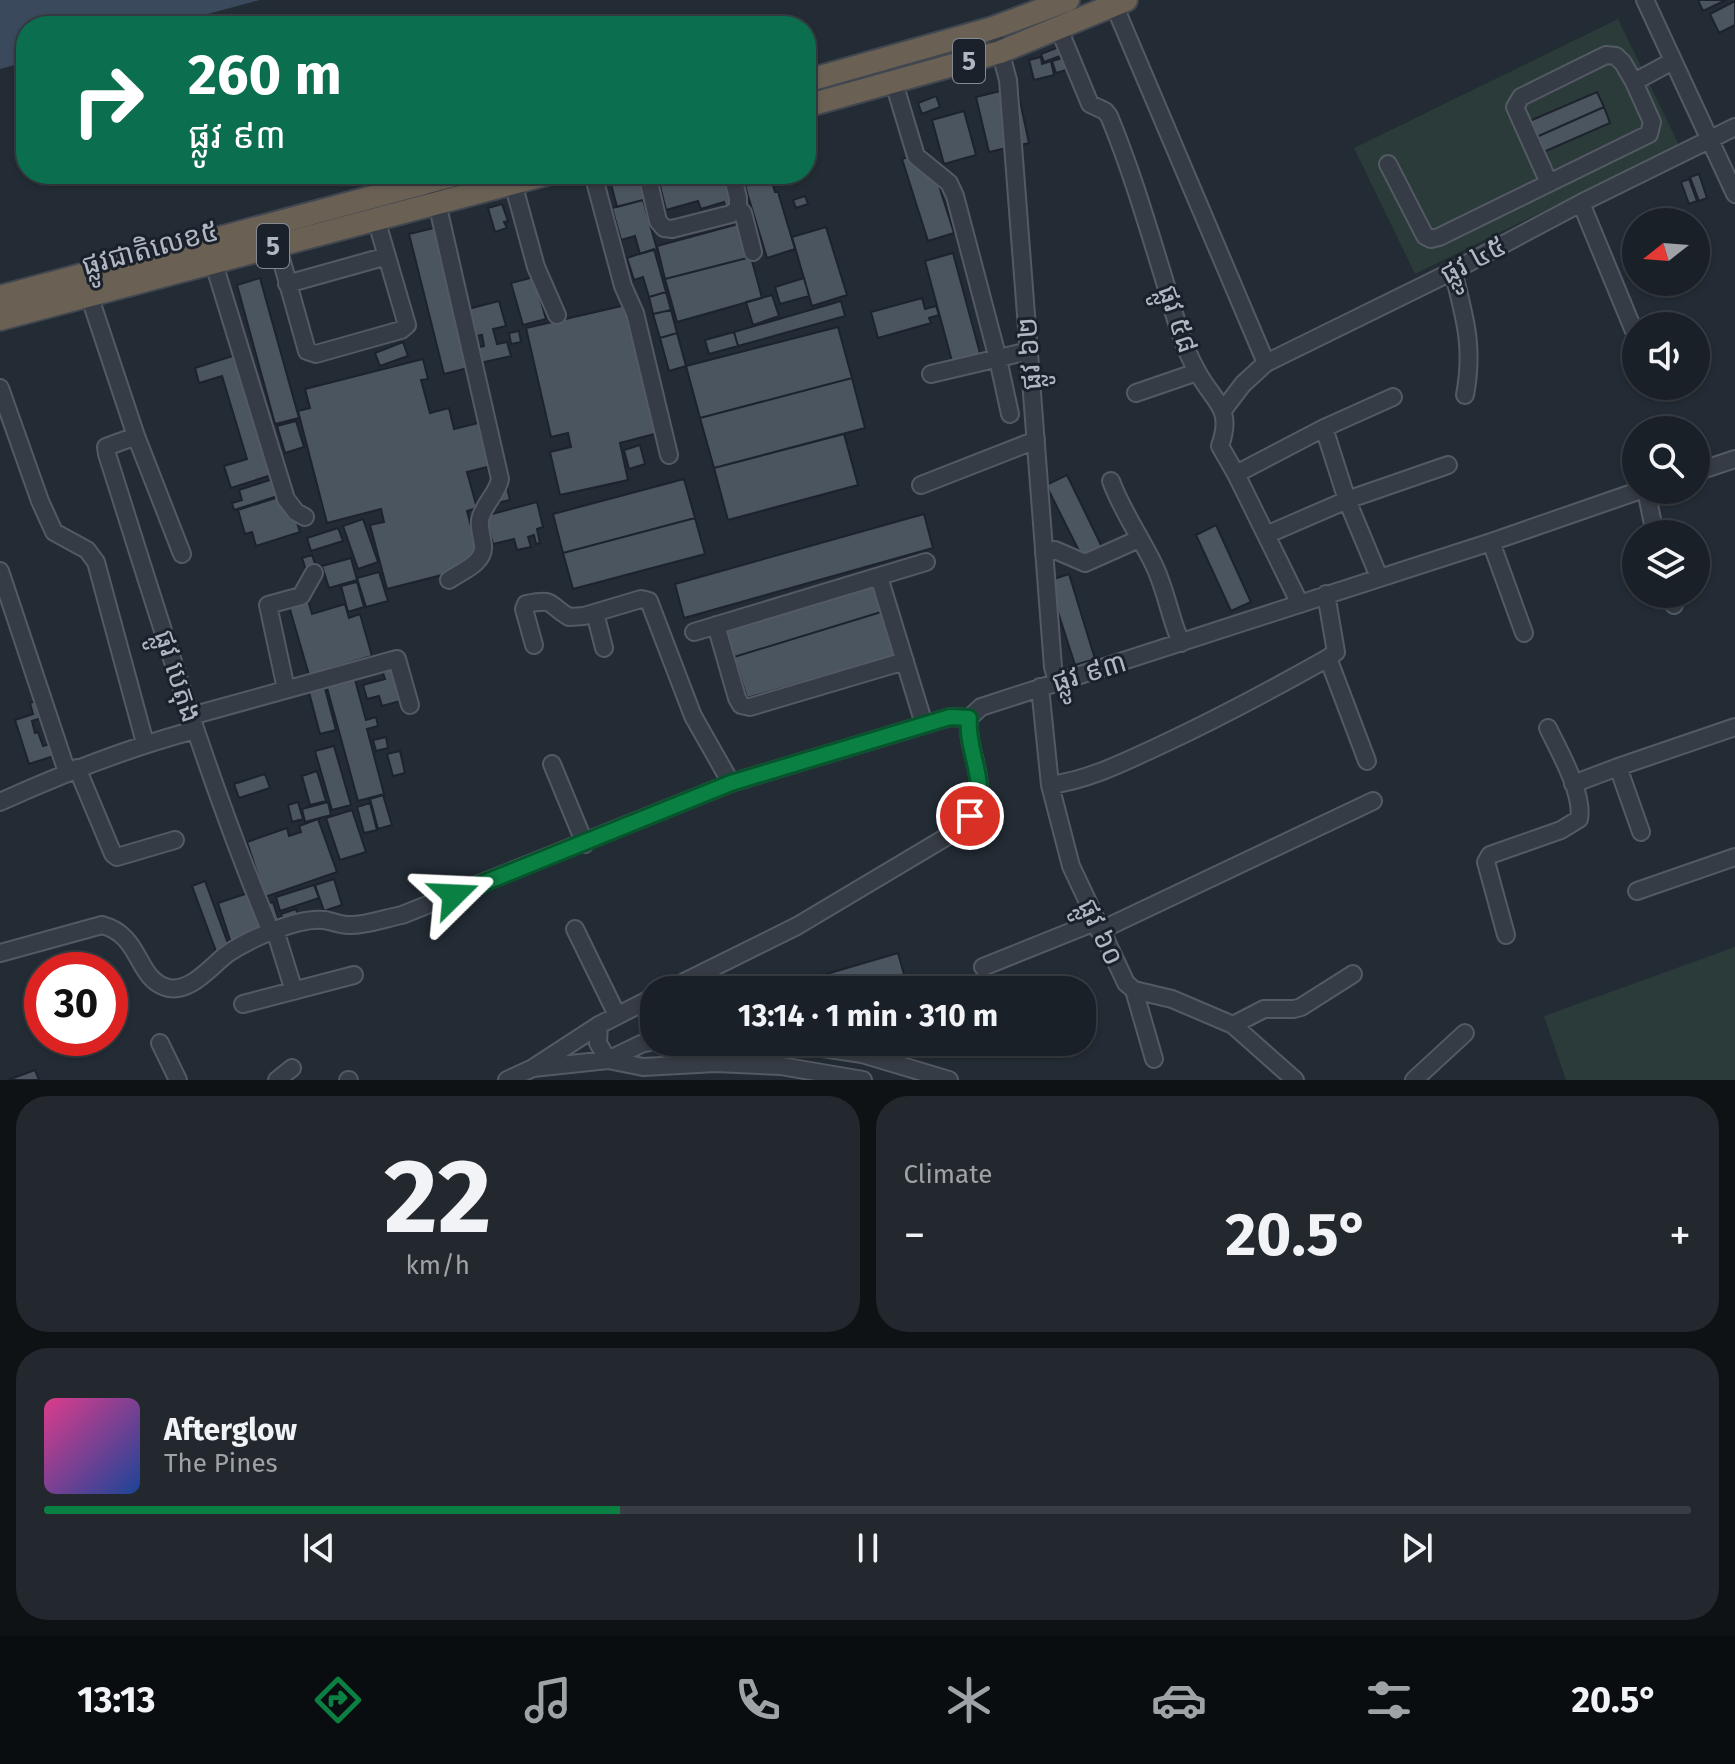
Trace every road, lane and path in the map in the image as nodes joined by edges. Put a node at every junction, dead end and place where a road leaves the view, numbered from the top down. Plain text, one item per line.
1 (1068, 0) edge
2 (1645, 0) edge
3 (1117, 2) edge
4 (993, 28) junction
5 (1059, 29) junction
6 (1000, 52) junction
7 (1673, 61) junction
8 (816, 78) edge
9 (1634, 82) junction
10 (894, 83) junction
11 (816, 103) edge
12 (1735, 127) edge
13 (1709, 139) junction
14 (1388, 164) dead end
15 (1549, 183) junction
16 (423, 184) edge
17 (433, 184) edge
18 (509, 184) edge
19 (513, 184) edge
20 (596, 184) edge
21 (649, 184) edge
22 (734, 184) edge
23 (1735, 194) edge
24 (437, 203) junction
25 (1581, 203) junction
26 (738, 208) junction
27 (376, 219) junction
28 (274, 234) junction
29 (210, 251) junction
30 (753, 252) dead end
31 (387, 256) junction
32 (1453, 271) junction
33 (287, 284) junction
34 (89, 295) junction
35 (0, 297) edge
36 (1626, 312) edge
37 (557, 315) dead end
38 (0, 319) edge
39 (1029, 351) junction
40 (998, 359) junction
41 (1266, 363) junction
42 (1197, 372) junction
43 (931, 374) dead end
44 (0, 388) edge
45 (1136, 393) dead end
46 (1465, 395) dead end
47 (1393, 397) dead end
48 (1224, 409) junction
49 (1010, 414) dead end
50 (1324, 428) junction
51 (136, 436) junction
52 (1036, 440) junction
53 (669, 455) dead end
54 (1735, 459) edge
55 (1448, 465) dead end
56 (1710, 467) edge
57 (1236, 474) junction
58 (1111, 481) dead end
59 (921, 485) dead end
60 (1622, 497) edge
61 (1347, 500) junction
62 (305, 517) dead end
63 (1266, 535) junction
64 (1139, 539) junction
65 (1491, 542) junction
66 (1044, 553) junction
67 (182, 554) dead end
68 (926, 562) dead end
69 (0, 571) edge
70 (314, 573) dead end
71 (879, 577) junction
72 (1379, 577) junction
73 (449, 580) dead end
74 (1326, 594) junction
75 (1300, 604) junction
76 (595, 613) junction
77 (716, 625) junction
78 (694, 632) dead end
79 (1524, 633) dead end
80 (1181, 643) junction
81 (534, 645) dead end
82 (604, 648) dead end
83 (1328, 658) junction
84 (905, 661) junction
85 (1049, 684) junction
86 (286, 689) junction
87 (410, 705) dead end
88 (969, 718) junction
89 (193, 723) junction
90 (924, 724) junction
91 (1735, 727) edge
92 (1548, 728) dead end
93 (145, 743) junction
94 (1367, 761) dead end
95 (552, 764) dead end
96 (1618, 767) junction
97 (72, 770) junction
98 (731, 783) junction
99 (1573, 784) junction
100 (1050, 785) junction
101 (1373, 801) dead end
102 (0, 802) edge
103 (1641, 832) dead end
104 (175, 840) dead end
105 (585, 844) junction
106 (1735, 857) edge
107 (1637, 891) dead end
108 (1097, 927) junction
109 (575, 929) dead end
110 (273, 931) junction
111 (1506, 935) dead end
112 (0, 953) edge
113 (983, 967) dead end
114 (1353, 974) dead end
115 (354, 975) dead end
116 (696, 976) edge
117 (1134, 990) junction
118 (294, 991) junction
119 (243, 1004) dead end
120 (640, 1004) edge
121 (617, 1015) junction
122 (599, 1025) junction
123 (1233, 1025) junction
124 (1465, 1033) dead end
125 (160, 1043) dead end
126 (640, 1044) edge
127 (869, 1056) edge
128 (1154, 1059) dead end
129 (608, 1060) junction
130 (292, 1068) dead end
131 (533, 1068) junction
132 (178, 1080) edge
133 (277, 1080) edge
134 (507, 1080) edge
135 (863, 1080) edge
136 (949, 1080) edge
137 (1295, 1080) edge
138 (1414, 1080) edge

1 - 4 highway, 5
2 - 7 street
3 - 5 highway, 5
3 - 41 street
4 - 6 street, ផ្លូវ ៦២
4 - 8 highway, 5
5 - 6 highway, 5
5 - 42 street, ផ្លូវ ៥៨
6 - 10 highway, 5
6 - 39 street, ផ្លូវ ៦២
7 - 9 street
7 - 13 street
9 - 15 street
9 - 15 street
10 - 11 highway, 5
10 - 40 street
12 - 13 street, ផ្លូវ ៤៥
13 - 23 street
13 - 25 street, ផ្លូវ ៤៥
14 - 15 street
16 - 28 highway, ផ្លូវជាតិលេខ៥ / 5
17 - 24 street
18 - 24 highway, ផ្លូវជាតិលេខ៥ / 5
19 - 37 street
20 - 53 street
21 - 26 street
22 - 26 street
24 - 27 highway, ផ្លូវជាតិលេខ៥ / 5
24 - 73 street
25 - 32 street, ផ្លូវ ៤៥
25 - 36 street
26 - 30 street
27 - 28 highway, ផ្លូវជាតិលេខ៥ / 5
27 - 31 street
28 - 29 highway, ផ្លូវជាតិលេខ៥ / 5
28 - 33 street
29 - 34 highway, ផ្លូវជាតិលេខ៥ / 5
29 - 35 highway, ផ្លូវជាតិលេខ៥ / 5
29 - 62 street
31 - 33 street
31 - 33 street
32 - 41 street, ផ្លូវ ៤៥
32 - 46 street
34 - 38 highway, ផ្លូវជាតិលេខ៥ / 5
34 - 51 street
39 - 40 street
39 - 52 street, ផ្លូវ ៦២
40 - 43 street
40 - 49 street
41 - 48 street, ផ្លូវ ៤៥
42 - 45 street
42 - 48 street, ផ្លូវ ៥៨
44 - 93 street
47 - 50 street
48 - 57 street
50 - 57 street
50 - 61 street
51 - 67 street
51 - 89 street, ផ្លូវ បេតុង
52 - 59 street
52 - 66 street, ផ្លូវ ៦២
54 - 56 street
55 - 61 street
57 - 63 street
58 - 64 street
60 - 65 street, ផ្លូវ ៩៣
61 - 63 street
61 - 72 street
63 - 75 street
64 - 66 street
64 - 80 street
65 - 72 street, ផ្លូវ ៩៣
65 - 79 street
66 - 85 street, ផ្លូវ ៦២
68 - 71 street
69 - 97 street
70 - 86 street
71 - 77 street
71 - 84 street
72 - 74 street, ផ្លូវ ៩៣
74 - 75 street, ផ្លូវ ៩៣
74 - 83 street
75 - 80 street, ផ្លូវ ៩៣
76 - 81 street
76 - 82 street
76 - 98 street
77 - 78 street
77 - 84 street
80 - 85 street, ផ្លូវ ៩៣
83 - 94 street
83 - 100 street
84 - 90 street
85 - 88 street, ផ្លូវ ៩៣
85 - 100 street, ផ្លូវ ៦០
86 - 87 street
86 - 89 street
88 - 90 street
88 - 116 street
89 - 93 street
89 - 110 street, ផ្លូវ បេតុង
90 - 98 street
91 - 96 street
92 - 99 street
93 - 97 street
95 - 105 street
96 - 99 street
96 - 103 street
97 - 102 street
97 - 104 street
98 - 105 street
99 - 111 street
100 - 108 street, ផ្លូវ ៦០
101 - 108 street
105 - 110 street
106 - 107 street
108 - 113 street
108 - 117 street, ផ្លូវ ៦០
109 - 121 street
110 - 112 street
110 - 118 street, ផ្លូវ បេតុង
114 - 123 street
115 - 118 street
117 - 123 street, ផ្លូវ ៦០
117 - 128 street
118 - 119 street
120 - 121 street
121 - 122 street
122 - 129 street
122 - 131 street
123 - 137 street, ផ្លូវ ៦០
124 - 138 street
125 - 132 street
126 - 129 street
127 - 136 street
129 - 131 street
129 - 135 street
130 - 133 street
131 - 134 street

